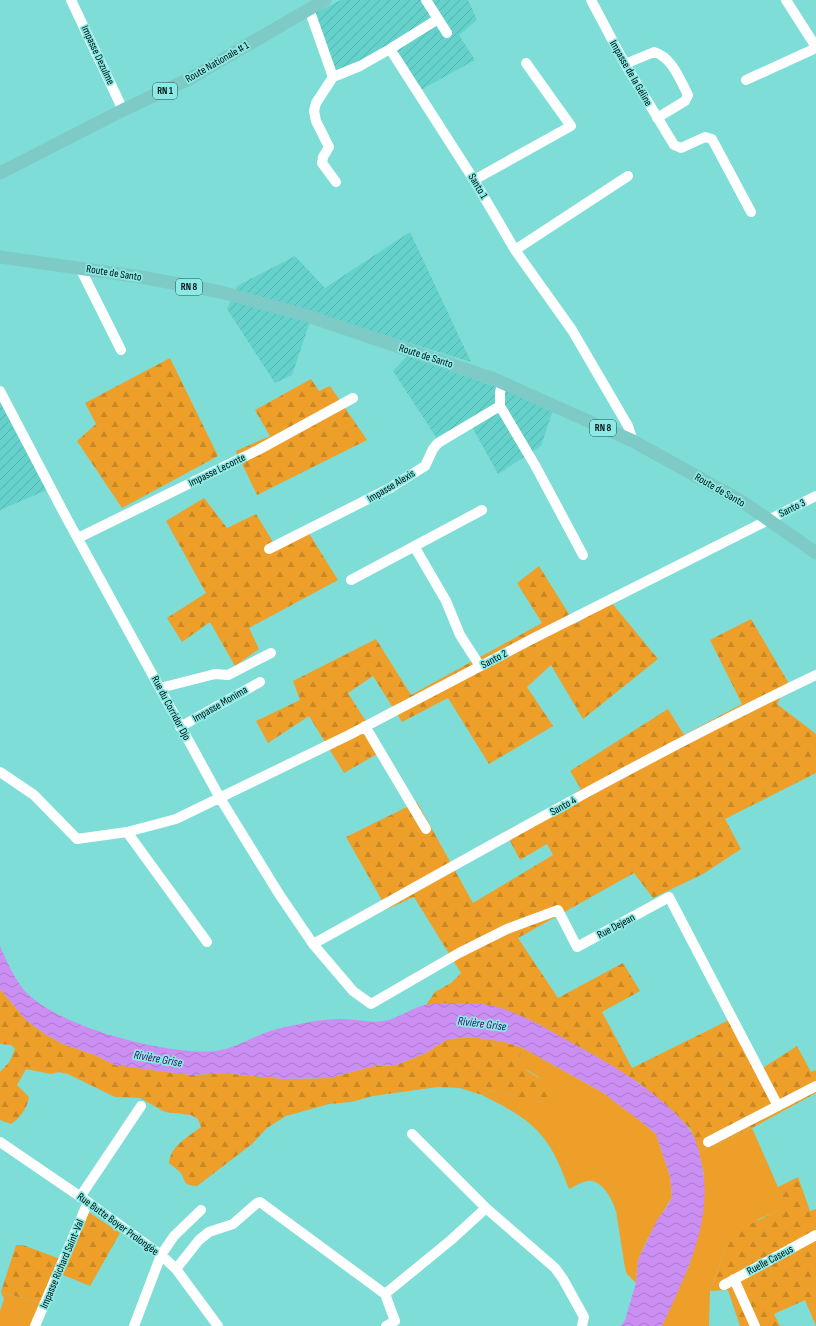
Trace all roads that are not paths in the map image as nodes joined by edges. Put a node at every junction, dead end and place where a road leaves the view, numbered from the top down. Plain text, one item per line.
1 (71, 0) edge
2 (325, 0) edge
3 (426, 0) edge
4 (591, 0) edge
5 (786, 0) edge
6 (306, 4) edge
7 (438, 19) junction
8 (812, 30) edge
9 (447, 33) dead end
10 (816, 48) edge
11 (390, 49) junction
12 (526, 64) dead end
13 (625, 64) junction
14 (332, 77) junction
15 (746, 80) dead end
16 (123, 110) junction
17 (657, 118) junction
18 (0, 174) edge
19 (628, 176) dead end
20 (474, 180) junction
21 (336, 182) dead end
22 (751, 212) dead end
23 (515, 250) junction
24 (0, 257) edge
25 (80, 268) junction
26 (121, 350) dead end
27 (502, 382) junction
28 (0, 391) edge
29 (353, 398) dead end
30 (500, 406) junction
31 (633, 441) junction
32 (816, 496) edge
33 (482, 510) dead end
34 (769, 520) junction
35 (78, 538) junction
36 (414, 546) junction
37 (269, 549) dead end
38 (816, 553) edge
39 (583, 555) dead end
40 (351, 580) dead end
41 (271, 653) dead end
42 (480, 666) junction
43 (816, 675) edge
44 (260, 682) dead end
45 (160, 688) junction
46 (365, 726) junction
47 (180, 727) junction
48 (0, 772) edge
49 (220, 798) junction
50 (426, 829) dead end
51 (127, 832) junction
52 (207, 942) dead end
53 (313, 944) junction
54 (371, 1004) joint
55 (816, 1086) edge
56 (141, 1106) dead end
57 (778, 1106) junction
58 (412, 1134) dead end
59 (0, 1142) edge
60 (708, 1142) dead end
61 (84, 1199) junction
62 (486, 1208) junction
63 (201, 1210) dead end
64 (816, 1235) edge
65 (161, 1255) junction
66 (176, 1269) junction
67 (734, 1279) junction
68 (724, 1285) dead end
69 (385, 1294) junction
70 (35, 1326) edge
71 (134, 1326) edge
72 (218, 1326) edge
73 (386, 1326) edge
74 (582, 1326) edge
75 (755, 1326) edge

1 - 16 street, Impasse Dezulme
2 - 6 main road, Route Nationale # 1 / RN 1
3 - 7 street
4 - 13 street, Impasse de la Géline
5 - 8 street
6 - 14 street
6 - 16 main road, Route Nationale # 1 / RN 1
7 - 9 street
7 - 11 street
8 - 10 street
10 - 15 street
11 - 14 street
11 - 20 street, Santo 1
12 - 20 street
13 - 17 street, Impasse de la Géline
13 - 17 street
14 - 21 street
16 - 18 main road, Route Nationale # 1 / RN 1
17 - 22 street, Impasse de la Géline
19 - 23 street
20 - 23 street, Santo 1
23 - 31 street, Santo 1
24 - 25 main road, Route de Santo / RN 8
25 - 26 street
25 - 27 main road, Route de Santo / RN 8
27 - 30 street
27 - 31 main road, Route de Santo / RN 8
28 - 35 street, Rue du Corridor Djo
29 - 35 street, Impasse Leconte
30 - 37 street, Impasse Alexis
30 - 39 street
31 - 34 main road, Route de Santo / RN 8
32 - 34 street, Santo 3
33 - 36 street
34 - 38 main road, Route de Santo / RN 8
34 - 42 street, Santo 2
35 - 45 street, Rue du Corridor Djo
36 - 40 street
36 - 42 street
41 - 45 street
42 - 46 street, Santo 2
43 - 53 street, Santo 4
44 - 47 street, Impasse Monima
45 - 47 street, Rue du Corridor Djo
46 - 49 street, Santo 2
46 - 50 street
47 - 49 street, Rue du Corridor Djo
48 - 51 street, Santo 2
49 - 51 street, Santo 2
49 - 53 street, Rue du Corridor Djo
51 - 52 street
53 - 54 street, Rue du Corridor Djo
54 - 57 street, Rue Dejean
55 - 57 street
56 - 61 street, Impasse Richard Saint-Val
57 - 60 street
58 - 62 street
59 - 61 street, Rue Butte Boyer Prolongée
61 - 65 street, Rue Butte Boyer Prolongée
61 - 70 street, Impasse Richard Saint-Val
62 - 69 street
62 - 74 street
63 - 65 street
64 - 67 street, Ruelle Caseus
65 - 66 street, Rue Butte Boyer Prolongée
65 - 71 street
66 - 69 street
66 - 72 street, Rue Butte Boyer Prolongée
67 - 68 street, Ruelle Caseus
67 - 75 street
69 - 73 street

